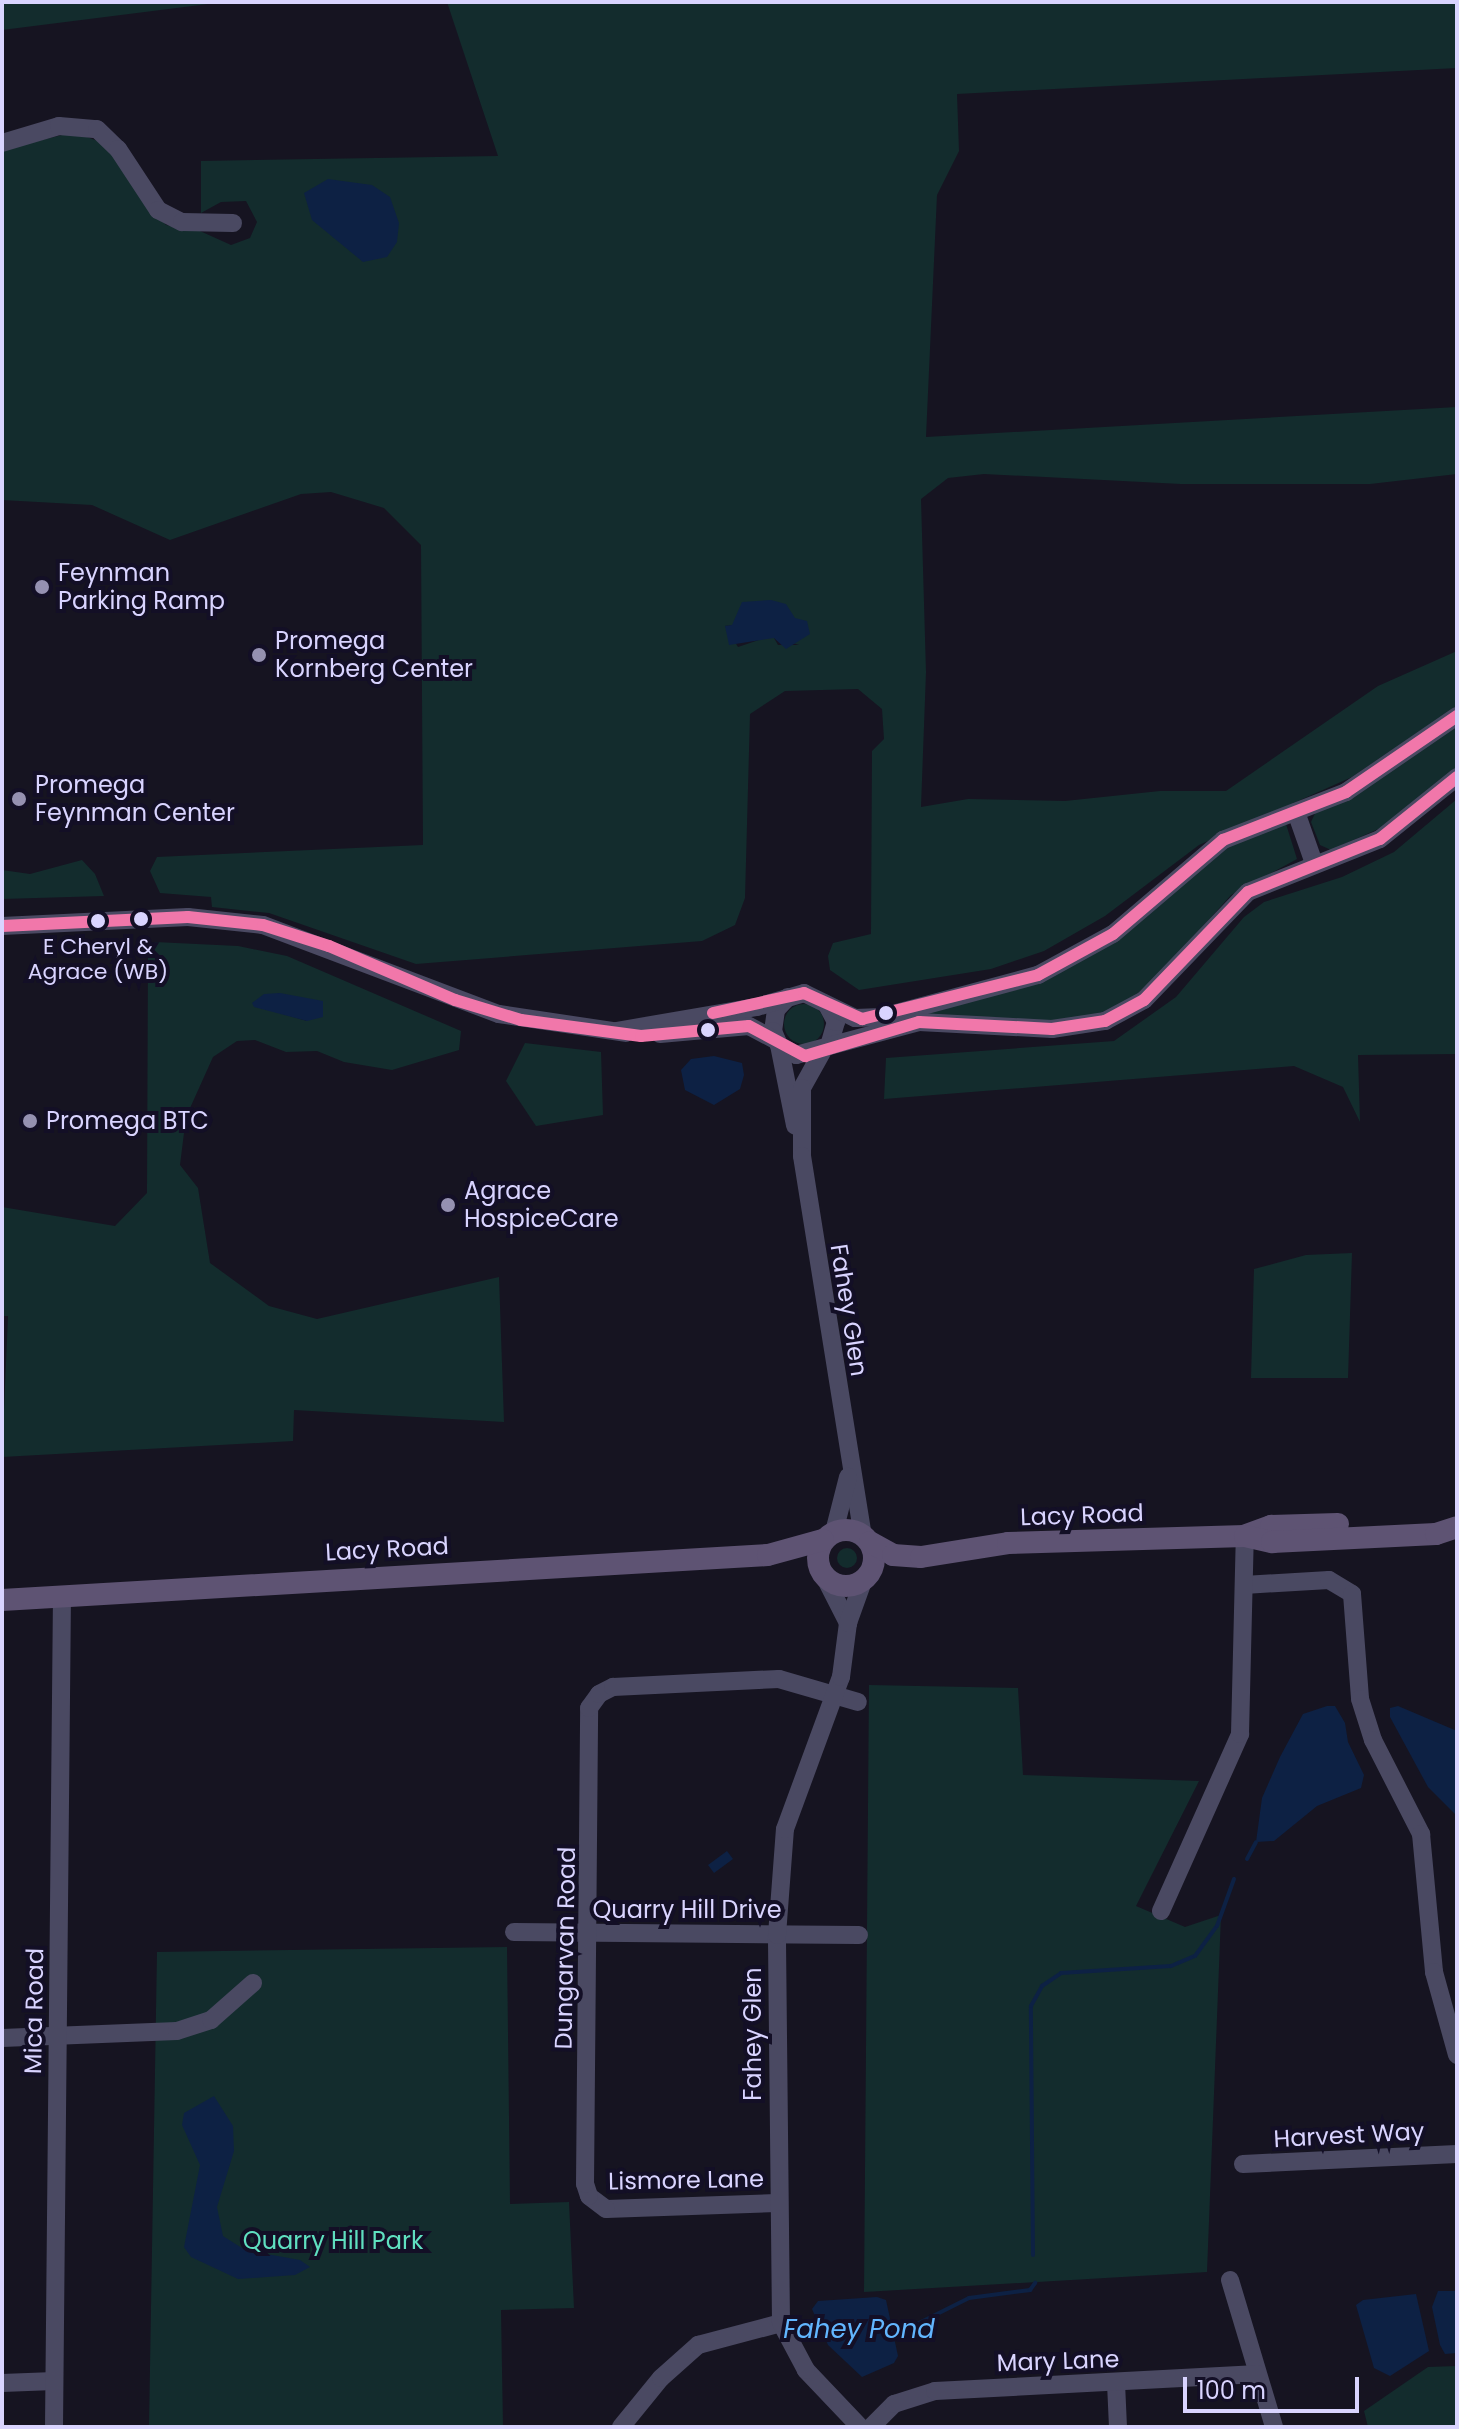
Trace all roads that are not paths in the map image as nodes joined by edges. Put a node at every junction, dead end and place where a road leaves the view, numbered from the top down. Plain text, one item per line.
1 (2, 143) edge
2 (233, 223) dead end
3 (1457, 716) edge
4 (1457, 777) edge
5 (1296, 812) junction
6 (1314, 863) junction
7 (2, 926) edge
8 (791, 996) junction
9 (823, 1000) junction
10 (616, 1031) junction
11 (778, 1043) junction
12 (826, 1049) junction
13 (802, 1156) junction
14 (849, 1470) junction
15 (1457, 1527) edge
16 (829, 1536) junction
17 (1245, 1536) junction
18 (866, 1539) junction
19 (774, 1554) junction
20 (921, 1557) junction
21 (822, 1574) junction
22 (867, 1577) junction
23 (1244, 1585) junction
24 (62, 1596) junction
25 (2, 1600) edge
26 (848, 1623) junction
27 (834, 1696) junction
28 (858, 1702) dead end
29 (1161, 1911) dead end
30 (514, 1932) dead end
31 (590, 1933) junction
32 (777, 1935) junction
33 (859, 1935) dead end
34 (253, 1983) dead end
35 (57, 2034) junction
36 (2, 2038) edge
37 (1457, 2055) edge
38 (1457, 2154) edge
39 (1243, 2164) dead end
40 (777, 2203) junction
41 (595, 2204) joint
42 (1230, 2280) dead end
43 (781, 2323) junction
44 (1258, 2374) junction
45 (54, 2381) junction
46 (2, 2383) edge
47 (1116, 2383) junction
48 (54, 2427) edge
49 (621, 2427) edge
50 (860, 2427) edge
51 (871, 2427) edge
52 (1118, 2427) edge
53 (1274, 2427) edge

1 - 2 street
3 - 5 street
4 - 6 street
5 - 6 street
5 - 9 street
6 - 12 street
7 - 10 street
8 - 9 street
8 - 10 street
8 - 11 street
9 - 12 street
10 - 11 street
11 - 12 street
11 - 13 street, Fahey Glen
12 - 13 street, Fahey Glen
13 - 14 street, Fahey Glen
14 - 16 street, Fahey Glen
14 - 18 street, Fahey Glen
15 - 17 main road, Lacy Road
16 - 18 main road
16 - 19 main road, Lacy Road
16 - 21 main road
17 - 20 main road, Lacy Road
17 - 23 street
18 - 20 main road, Lacy Road
18 - 22 main road
19 - 21 main road, Lacy Road
19 - 24 main road, Lacy Road
20 - 22 main road, Lacy Road
21 - 22 main road
21 - 26 street
22 - 26 street, Fahey Glen
23 - 29 street
23 - 37 street
24 - 25 main road, Lacy Road
24 - 35 street, Mica Road
26 - 27 street, Fahey Glen
27 - 28 street
27 - 31 street, Dungarvan Road
27 - 32 street, Fahey Glen
30 - 31 street, Quarry Hill Drive
31 - 32 street, Quarry Hill Drive
31 - 41 street, Dungarvan Road
32 - 33 street, Quarry Hill Drive
32 - 40 street, Fahey Glen
34 - 35 street
35 - 36 street
35 - 45 street, Mica Road
38 - 39 street, Harvest Way
40 - 41 street, Lismore Lane
40 - 43 street, Fahey Glen
42 - 44 street
43 - 49 street
43 - 50 street, Fahey Glen
44 - 47 street, Mary Lane
44 - 53 street
45 - 46 street
45 - 48 street, Mica Road
47 - 51 street, Mary Lane
47 - 52 street

